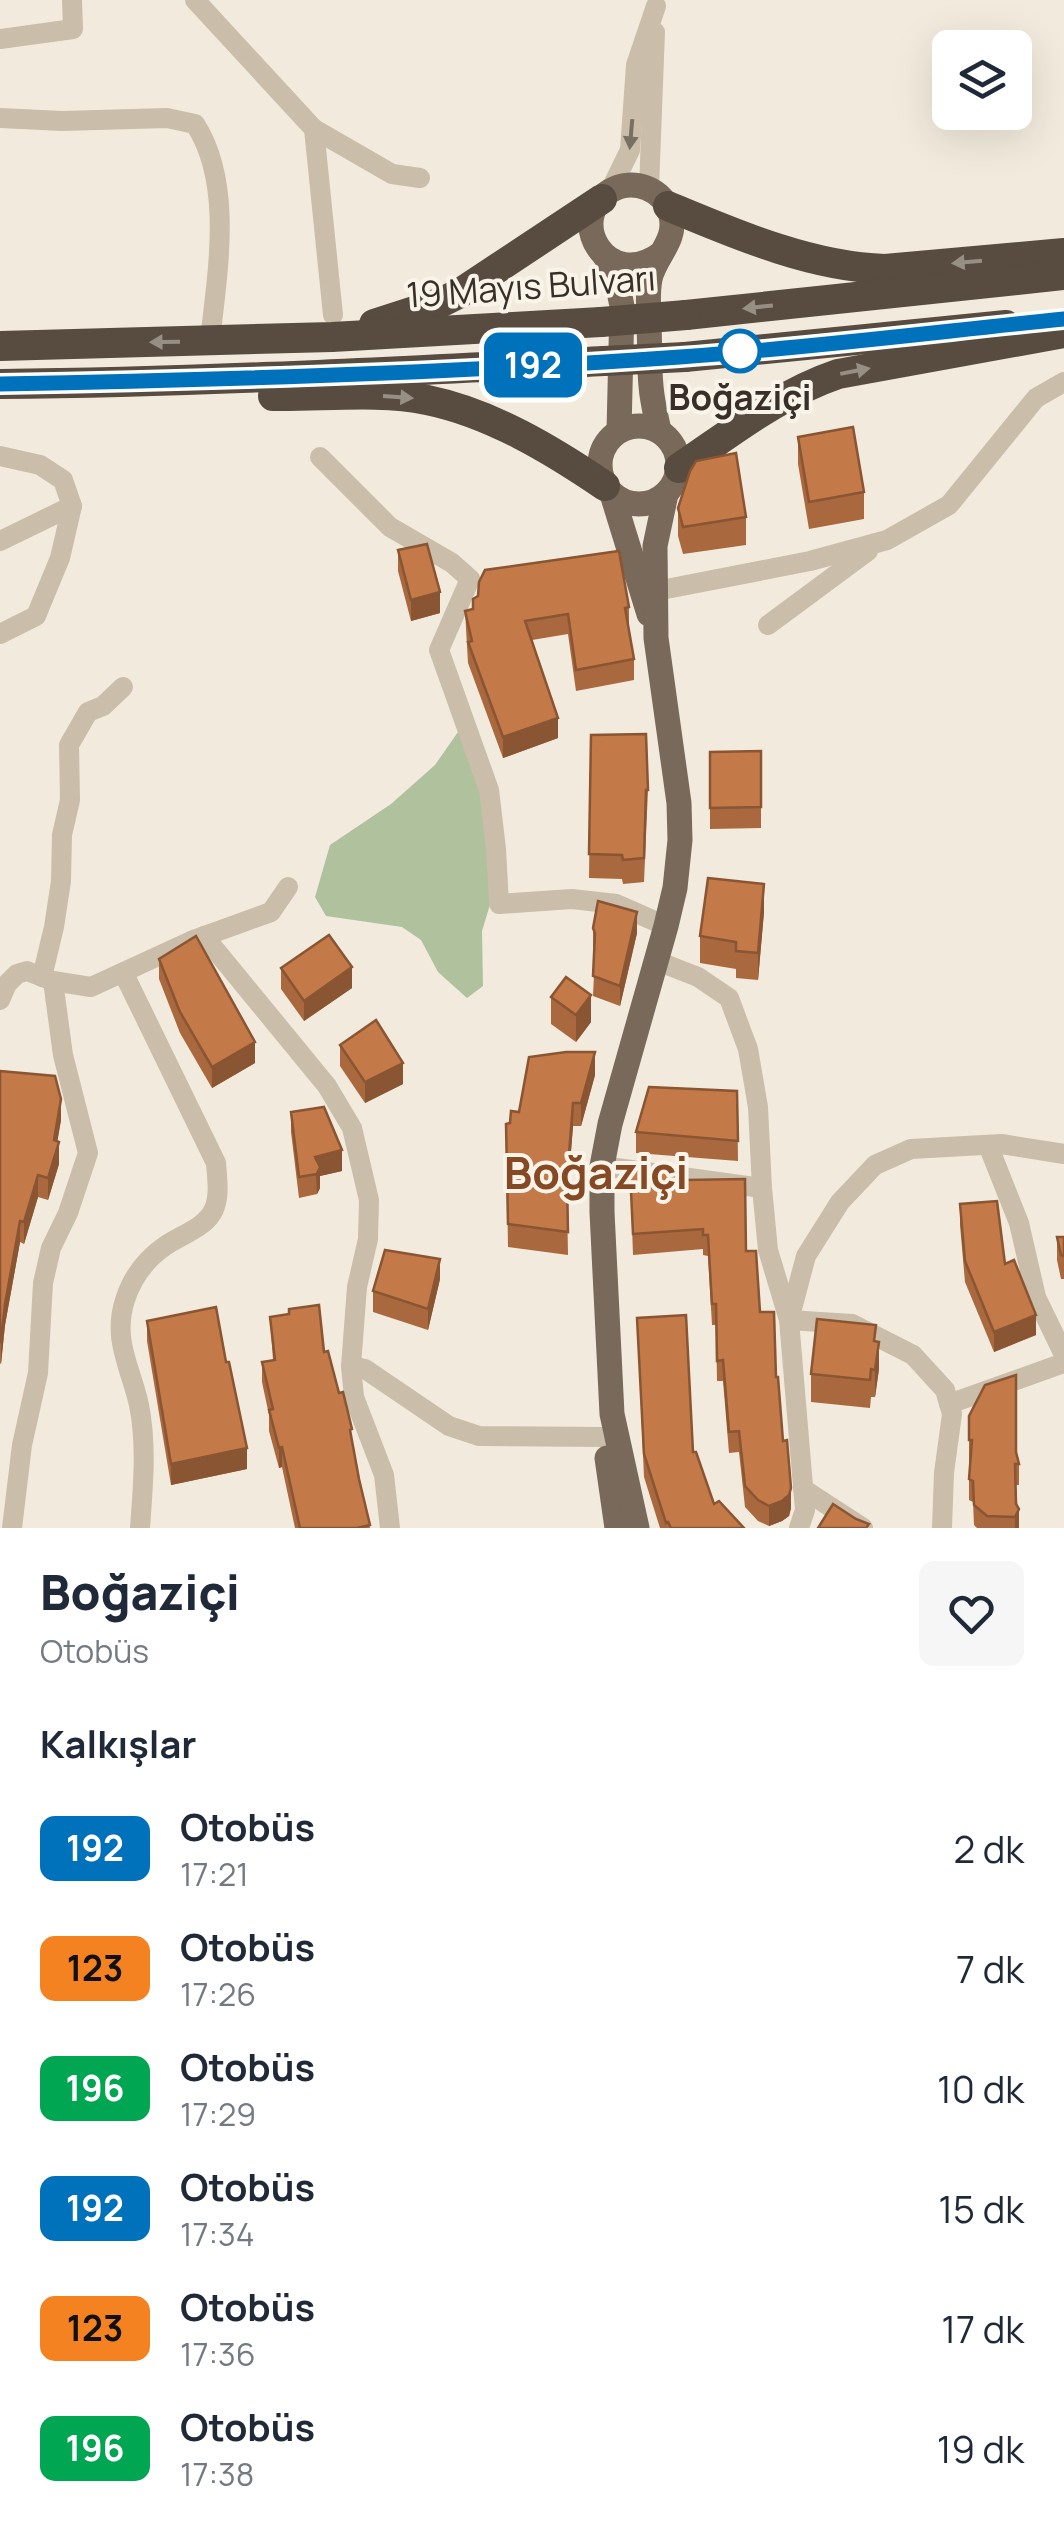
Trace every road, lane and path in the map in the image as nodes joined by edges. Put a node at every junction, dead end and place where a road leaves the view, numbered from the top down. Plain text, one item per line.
1 (72, 0) edge
2 (195, 0) edge
3 (656, 3) edge
4 (0, 39) edge
5 (0, 118) edge
6 (314, 128) junction
7 (420, 178) dead end
8 (606, 195) junction
9 (658, 197) junction
10 (1064, 252) edge
11 (662, 253) junction
12 (605, 256) junction
13 (1064, 274) edge
14 (1064, 319) edge
15 (332, 326) junction
16 (1064, 333) edge
17 (210, 342) junction
18 (0, 346) edge
19 (1064, 382) edge
20 (126, 383) junction
21 (0, 384) edge
22 (619, 431) junction
23 (659, 431) junction
24 (0, 456) edge
25 (320, 457) dead end
26 (673, 481) junction
27 (609, 490) junction
28 (72, 506) junction
29 (887, 540) junction
30 (0, 541) edge
31 (656, 591) junction
32 (768, 625) dead end
33 (0, 634) edge
34 (656, 638) junction
35 (123, 687) dead end
36 (288, 887) dead end
37 (666, 926) junction
38 (204, 936) junction
39 (657, 961) junction
40 (124, 974) junction
41 (48, 979) junction
42 (0, 1000) edge
43 (988, 1145) junction
44 (1064, 1154) edge
45 (602, 1166) junction
46 (762, 1188) junction
47 (789, 1320) junction
48 (1064, 1355) edge
49 (1064, 1363) edge
50 (351, 1366) junction
51 (949, 1404) junction
52 (608, 1426) junction
53 (804, 1488) junction
54 (12, 1528) edge
55 (140, 1528) edge
56 (390, 1528) edge
57 (617, 1528) edge
58 (637, 1528) edge
59 (799, 1528) edge
60 (863, 1528) edge
61 (942, 1528) edge

1 - 4 street
2 - 6 street
3 -> 8 street
3 - 9 street
5 - 17 street
6 - 7 street
6 - 15 street
8 - 9 main road
8 - 12 main road
8 - 15 highway
10 -> 9 highway
9 - 11 main road
11 - 12 main road
11 - 23 main road
12 - 22 main road
13 -> 15 highway, 19 Mayıs Bulvarı, bridge
14 - 20 highway, bridge
15 - 17 highway, 19 Mayıs Bulvarı
26 -> 16 highway
17 -> 18 highway, 19 Mayıs Bulvarı
19 - 29 street
20 - 21 highway
20 -> 27 highway
22 - 23 main road
22 - 27 main road
23 - 26 main road
24 - 28 street
25 - 37 street
26 - 27 main road
26 - 31 main road
27 - 34 main road
28 - 30 street
28 - 33 street
29 - 31 street
29 - 32 street
31 - 34 main road
34 - 37 main road
35 - 41 street
36 - 38 street
37 - 39 main road
38 - 40 street
38 - 50 street
39 - 45 main road
39 - 46 street
40 - 41 street
40 - 55 street
41 - 42 street
41 - 54 street
43 - 44 street
43 - 47 street
43 - 48 street
45 - 46 street
45 - 52 main road
46 - 47 street
47 - 51 street
47 - 53 street
49 - 51 street
50 - 52 street
50 - 56 street
51 - 61 street
52 - 57 main road
52 - 58 main road
53 - 59 street
53 - 60 street

